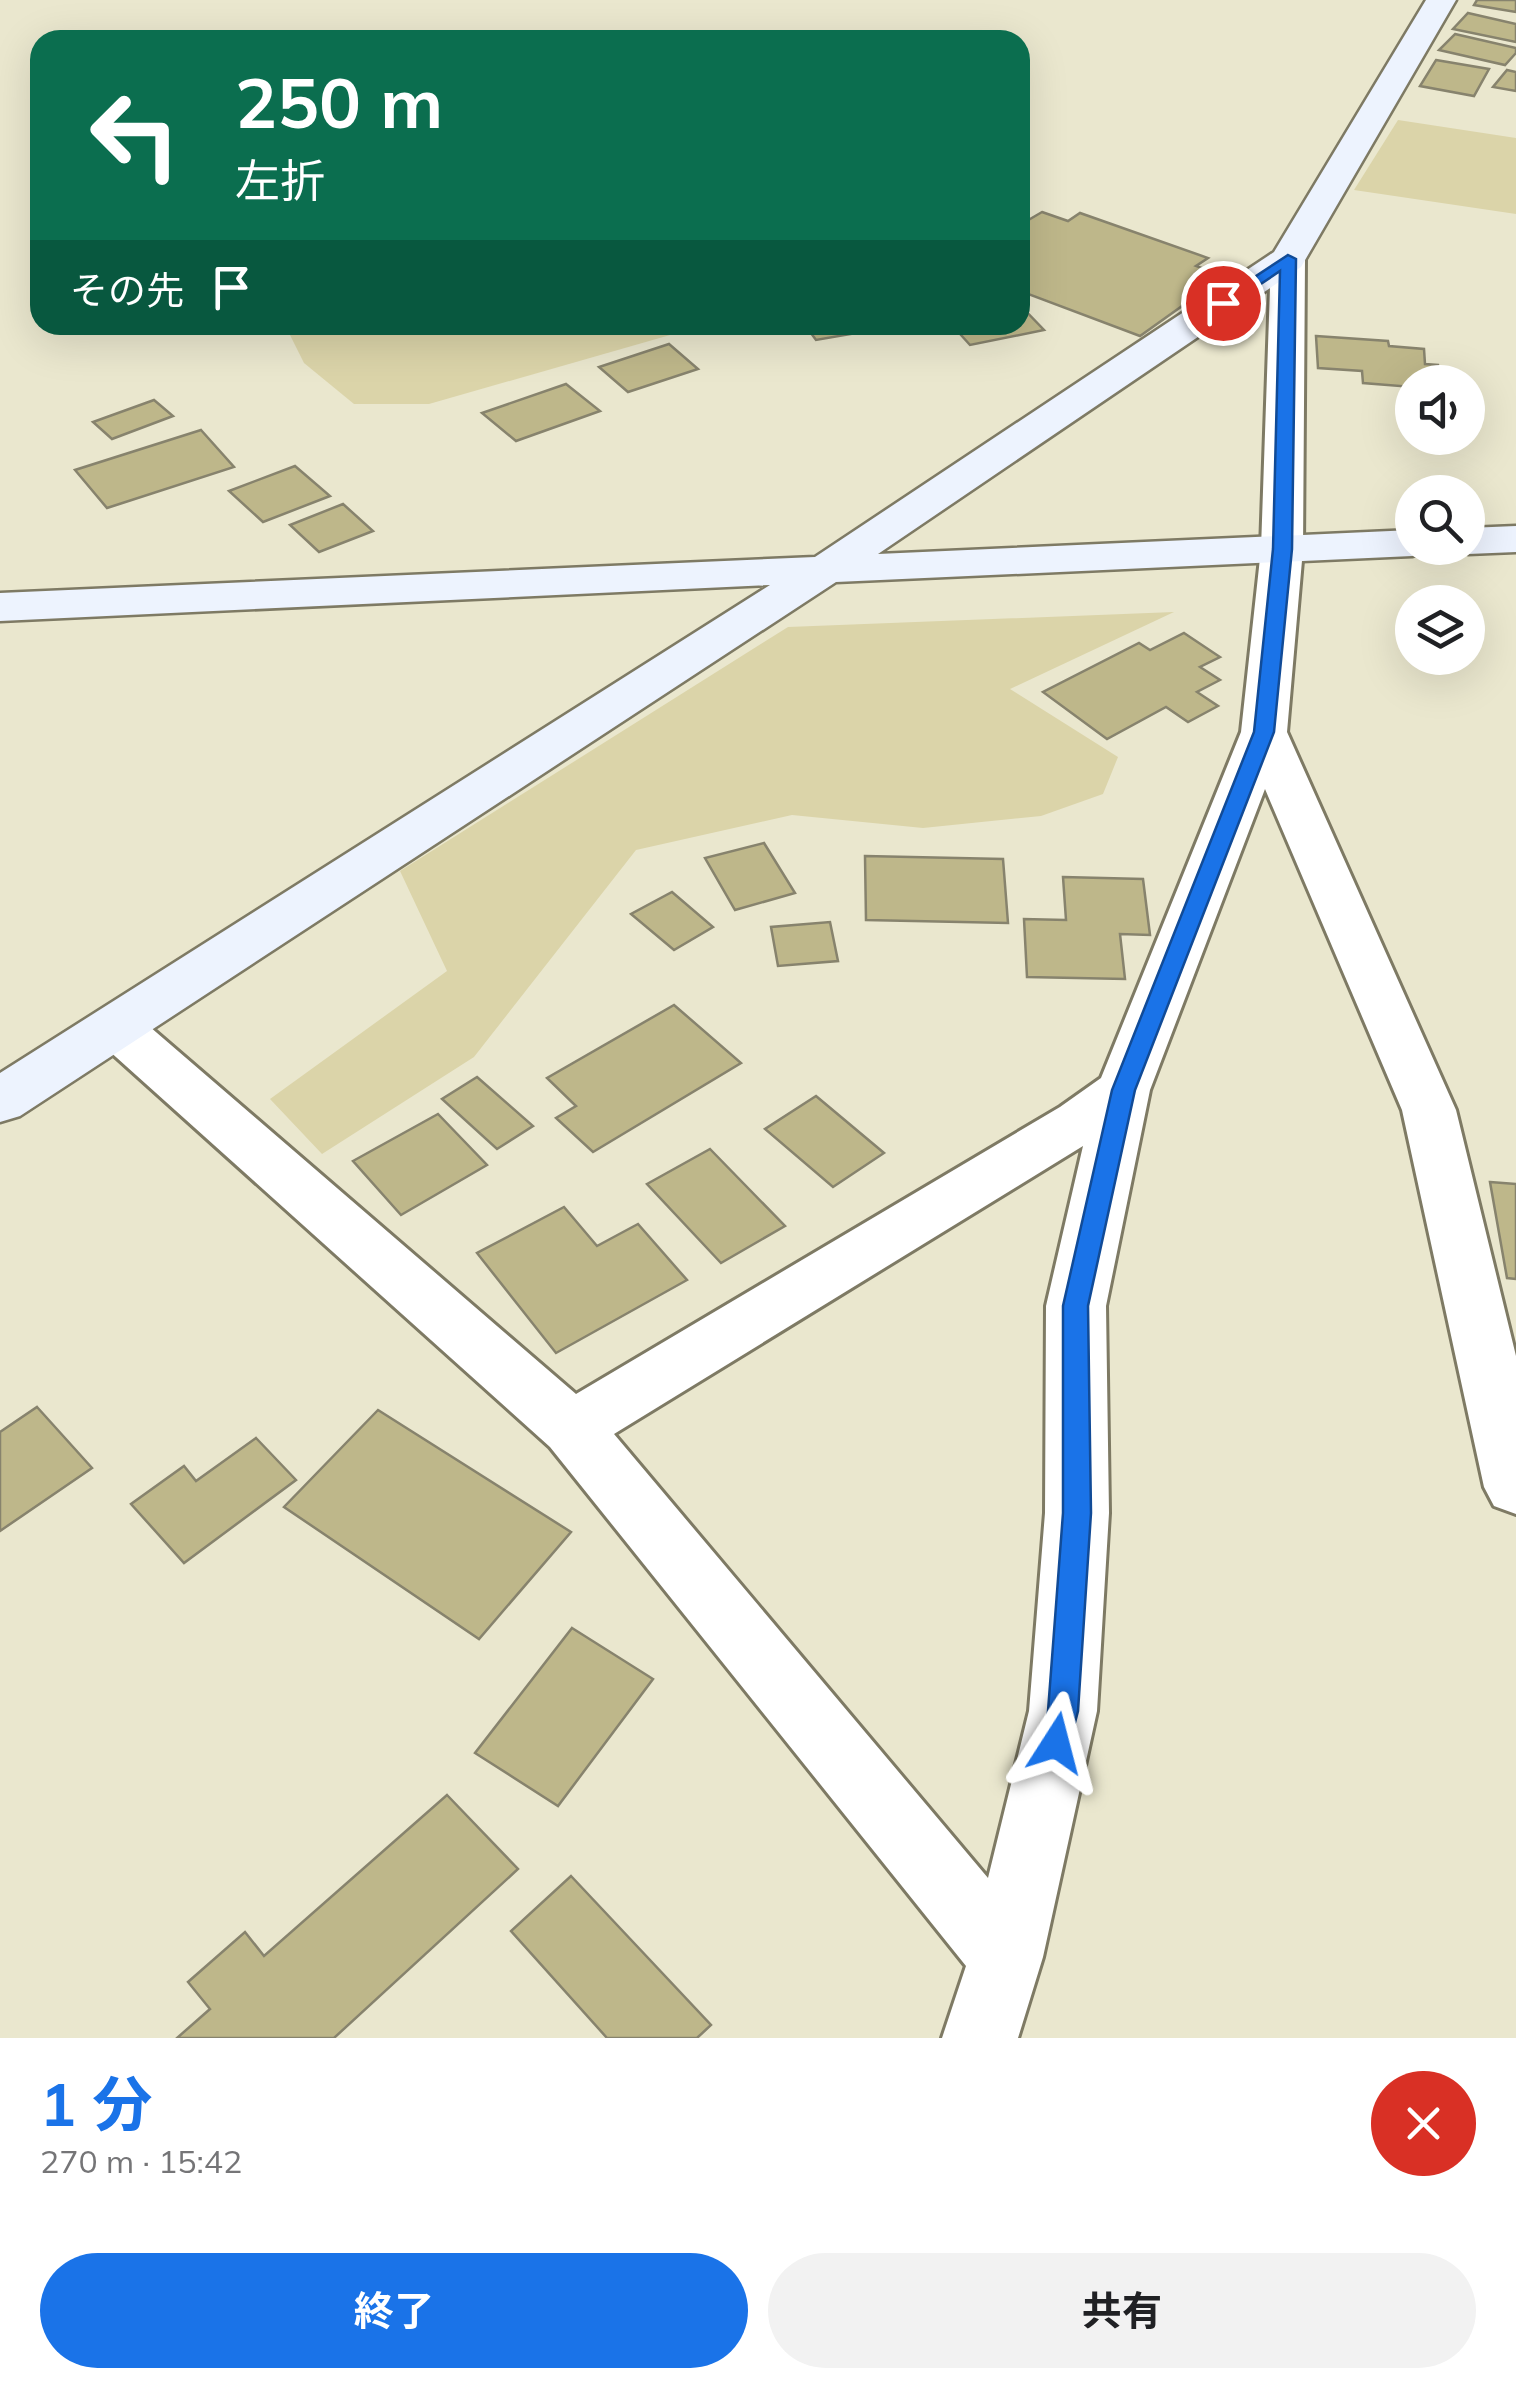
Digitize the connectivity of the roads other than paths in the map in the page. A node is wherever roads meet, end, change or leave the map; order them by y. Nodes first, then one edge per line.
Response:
1 (1441, 0) edge
2 (1288, 259) junction
3 (1516, 539) edge
4 (1485, 540) edge
5 (1395, 545) edge
6 (1282, 549) junction
7 (825, 570) junction
8 (0, 607) edge
9 (1264, 732) junction
10 (116, 1028) junction
11 (1123, 1090) junction
12 (0, 1101) edge
13 (572, 1428) junction
14 (1516, 1487) edge
15 (1006, 1956) junction
16 (980, 2038) edge

1 - 2 street
2 - 6 street
2 - 7 street
3 - 4 street
5 - 6 street
6 - 7 street
6 - 9 street
7 - 8 street
7 - 10 street
9 - 11 street
9 - 14 street
10 - 12 street
10 - 13 street
11 - 13 street
11 - 15 street
13 - 15 street
15 - 16 street

